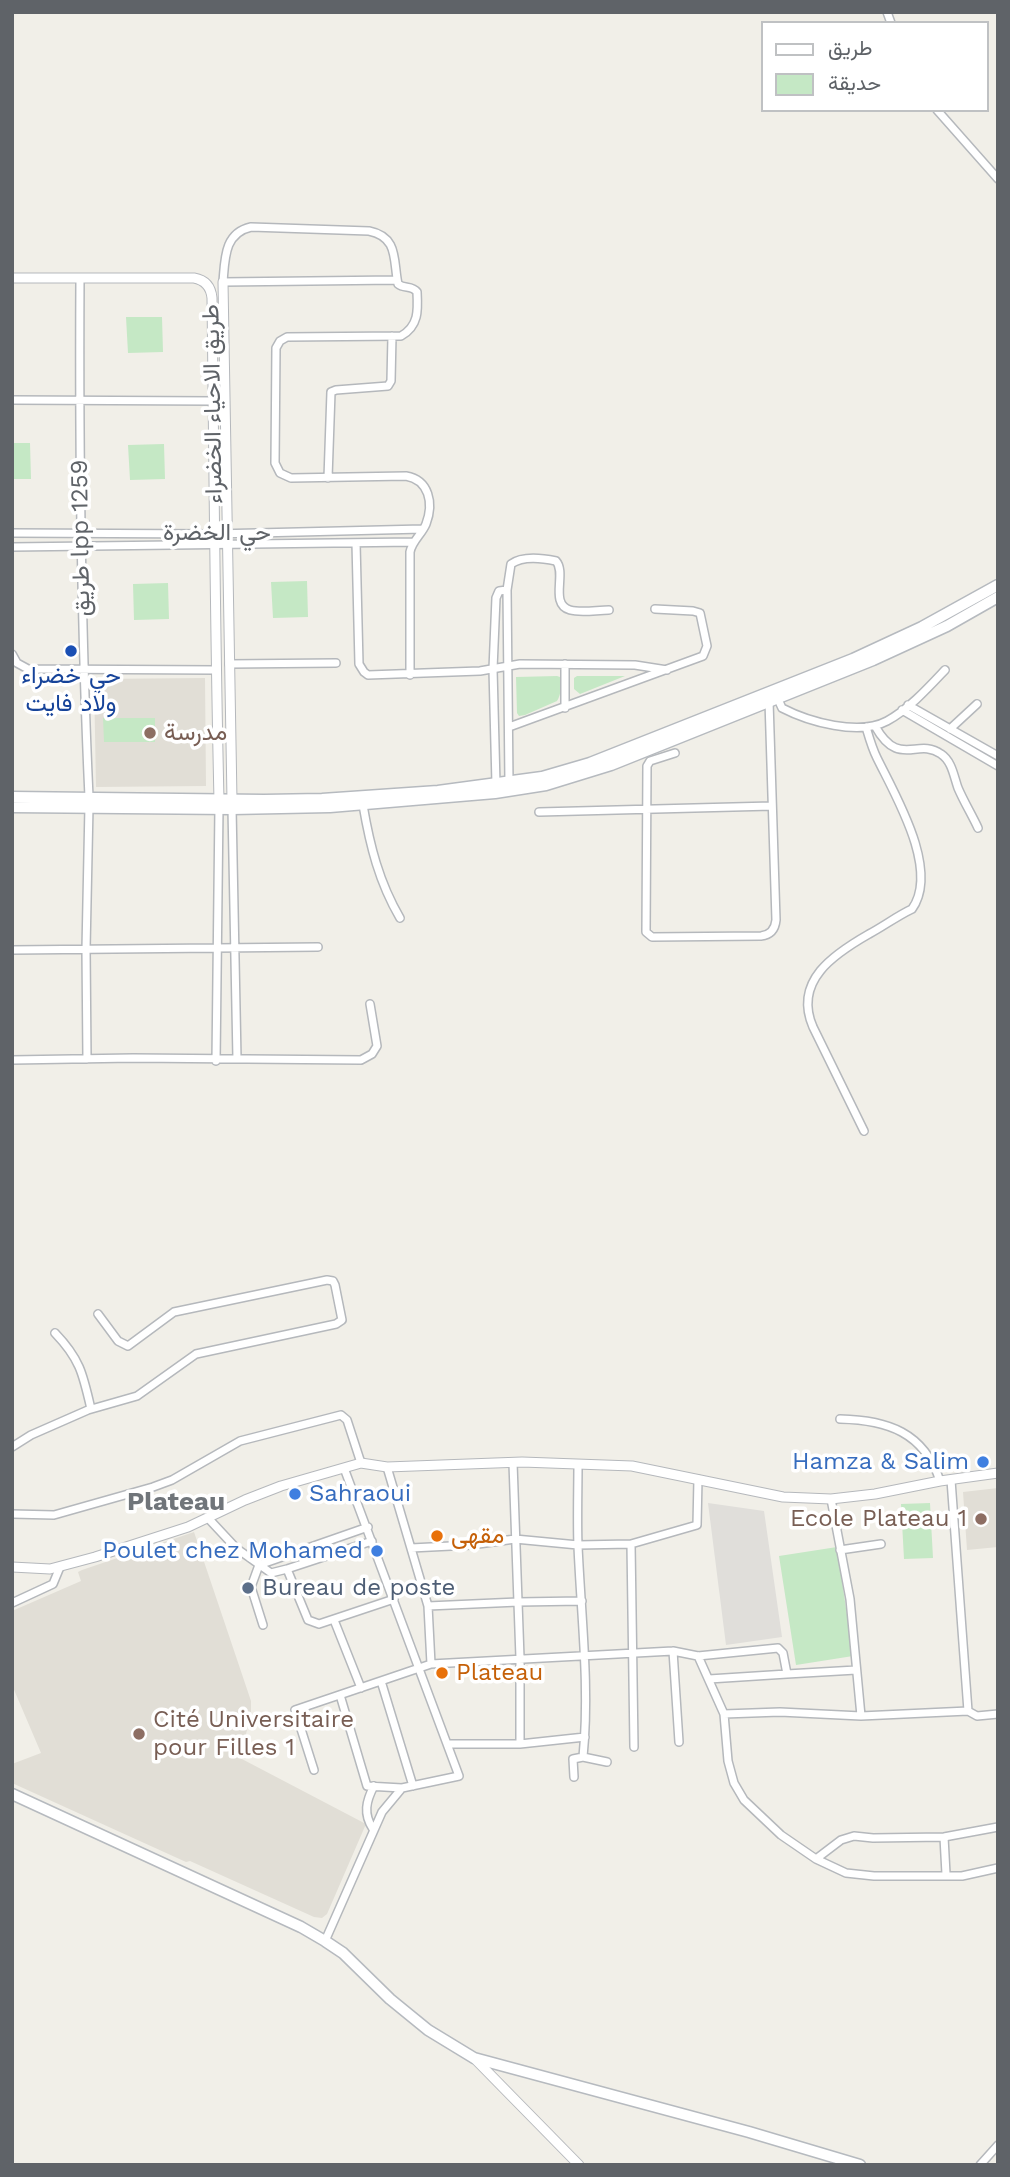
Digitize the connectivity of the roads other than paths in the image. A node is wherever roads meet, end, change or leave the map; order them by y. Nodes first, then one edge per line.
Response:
1 (939, 112) edge
2 (998, 180) edge
3 (12, 278) edge
4 (80, 278) junction
5 (397, 280) junction
6 (223, 282) junction
7 (392, 336) junction
8 (12, 400) edge
9 (80, 401) junction
10 (214, 401) junction
11 (328, 478) junction
12 (423, 529) junction
13 (80, 532) junction
14 (12, 533) edge
15 (226, 533) junction
16 (215, 534) junction
17 (414, 542) junction
18 (356, 543) junction
19 (215, 545) junction
20 (226, 545) junction
21 (81, 546) junction
22 (12, 547) edge
23 (998, 585) edge
24 (507, 590) junction
25 (998, 597) edge
26 (656, 609) dead end
27 (609, 610) dead end
28 (12, 654) edge
29 (336, 663) dead end
30 (229, 664) junction
31 (565, 664) junction
32 (508, 666) junction
33 (493, 669) junction
34 (83, 670) junction
35 (216, 670) junction
36 (667, 670) junction
37 (945, 670) dead end
38 (410, 675) junction
39 (773, 699) junction
40 (978, 704) dead end
41 (565, 708) junction
42 (905, 708) junction
43 (875, 726) junction
44 (509, 727) junction
45 (866, 727) junction
46 (950, 729) junction
47 (979, 745) junction
48 (675, 753) dead end
49 (974, 753) junction
50 (998, 756) edge
51 (998, 766) edge
52 (509, 783) junction
53 (496, 784) junction
54 (12, 797) edge
55 (89, 802) junction
56 (219, 804) junction
57 (232, 805) junction
58 (363, 805) junction
59 (772, 806) junction
60 (12, 807) edge
61 (646, 809) junction
62 (539, 812) dead end
63 (978, 828) dead end
64 (400, 918) dead end
65 (217, 947) junction
66 (234, 947) junction
67 (318, 947) dead end
68 (12, 950) edge
69 (86, 950) junction
70 (370, 1004) dead end
71 (87, 1059) junction
72 (237, 1059) junction
73 (12, 1060) edge
74 (216, 1060) junction
75 (864, 1130) dead end
76 (98, 1314) dead end
77 (55, 1333) dead end
78 (91, 1409) junction
79 (840, 1419) dead end
80 (12, 1447) edge
81 (361, 1463) junction
82 (513, 1463) junction
83 (578, 1464) junction
84 (387, 1467) junction
85 (344, 1468) junction
86 (998, 1473) edge
87 (698, 1479) junction
88 (951, 1480) junction
89 (940, 1481) junction
90 (831, 1499) junction
91 (12, 1514) edge
92 (208, 1518) junction
93 (368, 1527) junction
94 (516, 1539) junction
95 (372, 1541) junction
96 (632, 1544) junction
97 (881, 1544) dead end
98 (578, 1545) junction
99 (411, 1548) junction
100 (841, 1550) junction
101 (258, 1565) junction
102 (12, 1567) edge
103 (60, 1567) junction
104 (288, 1569) junction
105 (394, 1599) junction
106 (582, 1601) junction
107 (12, 1602) edge
108 (518, 1602) junction
109 (428, 1606) junction
110 (334, 1620) junction
111 (263, 1625) dead end
112 (673, 1651) junction
113 (634, 1652) junction
114 (584, 1655) junction
115 (698, 1656) junction
116 (520, 1658) junction
117 (431, 1664) junction
118 (421, 1668) junction
119 (856, 1670) junction
120 (787, 1674) junction
121 (709, 1679) junction
122 (381, 1681) junction
123 (361, 1688) junction
124 (340, 1695) junction
125 (968, 1711) junction
126 (724, 1714) junction
127 (998, 1714) edge
128 (861, 1716) junction
129 (585, 1737) junction
130 (679, 1742) dead end
131 (448, 1744) junction
132 (520, 1744) junction
133 (634, 1747) dead end
134 (583, 1757) junction
135 (607, 1762) dead end
136 (314, 1770) dead end
137 (574, 1777) dead end
138 (374, 1786) junction
139 (413, 1786) junction
140 (402, 1788) junction
141 (12, 1794) edge
142 (998, 1827) edge
143 (373, 1829) junction
144 (944, 1837) junction
145 (816, 1859) junction
146 (998, 1868) edge
147 (946, 1874) junction
148 (326, 1941) junction
149 (474, 2058) junction
150 (998, 2145) edge
151 (579, 2165) edge
152 (860, 2165) edge
153 (980, 2165) edge

1 - 2 street
3 - 4 street
4 - 9 street, طريق lpp 1259
4 - 10 street, طريق الاحياء الخضراء
5 - 6 street
5 - 6 street
5 - 7 street
6 - 15 street
7 - 11 street
7 - 11 street
8 - 9 street
9 - 10 street
9 - 13 street, طريق lpp 1259
10 - 16 street, طريق الاحياء الخضراء
11 - 12 street
12 - 15 street, حي الخضرة
12 - 17 street
13 - 14 street, حي الخضرة
13 - 16 street, حي الخضرة
13 - 21 street, طريق lpp 1259
15 - 16 street, حي الخضرة
15 - 20 street
16 - 19 street, طريق الاحياء الخضراء
17 - 18 street
17 - 38 street
18 - 20 street
18 - 38 street
19 - 20 street
19 - 21 street
19 - 35 street, طريق الاحياء الخضراء
20 - 30 street
21 - 22 street
21 - 34 street, طريق lpp 1259
23 - 52 main road
24 - 27 street
24 - 32 street
24 - 33 street
25 - 39 main road
26 - 36 street
28 - 34 street
29 - 30 street
30 - 57 street
31 - 32 street
31 - 36 street
31 - 41 street
32 - 33 street
32 - 44 street
33 - 38 street
33 - 53 street
34 - 35 street
34 - 55 street, طريق lpp 1259
35 - 56 street, طريق الاحياء الخضراء
36 - 41 street
37 - 42 street
39 - 45 street
39 - 58 main road
39 - 59 street
40 - 46 street
41 - 44 street
42 - 43 street
42 - 46 street
42 - 49 street
43 - 45 street
43 - 63 street
44 - 52 street
45 - 75 street
46 - 47 street
47 - 49 street
47 - 50 street
48 - 61 street
49 - 51 street
52 - 53 main road
53 - 57 main road
54 - 55 main road
55 - 56 main road
55 - 60 main road
55 - 69 street, طريق lpp 1259
56 - 57 main road
56 - 65 street
57 - 58 main road
57 - 66 street
58 - 64 street
59 - 61 street
59 - 61 street
61 - 62 street
65 - 66 street
65 - 69 street
65 - 74 street
66 - 67 street
66 - 72 street
68 - 69 street
69 - 71 street, طريق lpp 1259
70 - 72 street
71 - 73 street
71 - 74 street
72 - 74 street
76 - 78 street
77 - 78 street
78 - 80 street
79 - 89 street
81 - 84 street
81 - 85 street
81 - 91 street
82 - 83 street
82 - 84 street
82 - 94 street
83 - 87 street
83 - 98 street
84 - 99 street
85 - 92 street
85 - 93 street
86 - 88 street
87 - 90 street
87 - 96 street
88 - 89 street
88 - 125 street
89 - 90 street
90 - 100 street
92 - 101 street
92 - 103 street
93 - 95 street
93 - 101 street
94 - 98 street
94 - 99 street
94 - 108 street
95 - 104 street
95 - 105 street
96 - 98 street
96 - 113 street
97 - 100 street
98 - 106 street
99 - 109 street
100 - 119 street
101 - 104 street
101 - 111 street
102 - 103 street
103 - 107 street
104 - 110 street
105 - 110 street
105 - 118 street
106 - 108 street
106 - 114 street
108 - 109 street
108 - 116 street
109 - 117 street
110 - 123 street
112 - 113 street
112 - 115 street
112 - 130 street
113 - 114 street
113 - 133 street
114 - 116 street
114 - 129 street
115 - 120 street
115 - 121 street
116 - 117 street
116 - 132 street
117 - 118 street
118 - 122 street
118 - 131 street
119 - 120 street
119 - 128 street
120 - 121 street
121 - 126 street
122 - 123 street
122 - 139 street
123 - 124 street
124 - 136 street
124 - 138 street
125 - 127 street
125 - 128 street
126 - 128 street
126 - 145 street
129 - 132 street
129 - 134 street
131 - 132 street
131 - 139 street
134 - 135 street
134 - 137 street
138 - 140 street
138 - 143 street
139 - 140 street
140 - 143 street
141 - 148 main road
142 - 144 street
143 - 148 street
144 - 145 street
144 - 147 street
145 - 147 street
146 - 147 street
148 - 149 main road
149 - 151 street
149 - 152 main road
150 - 153 street

